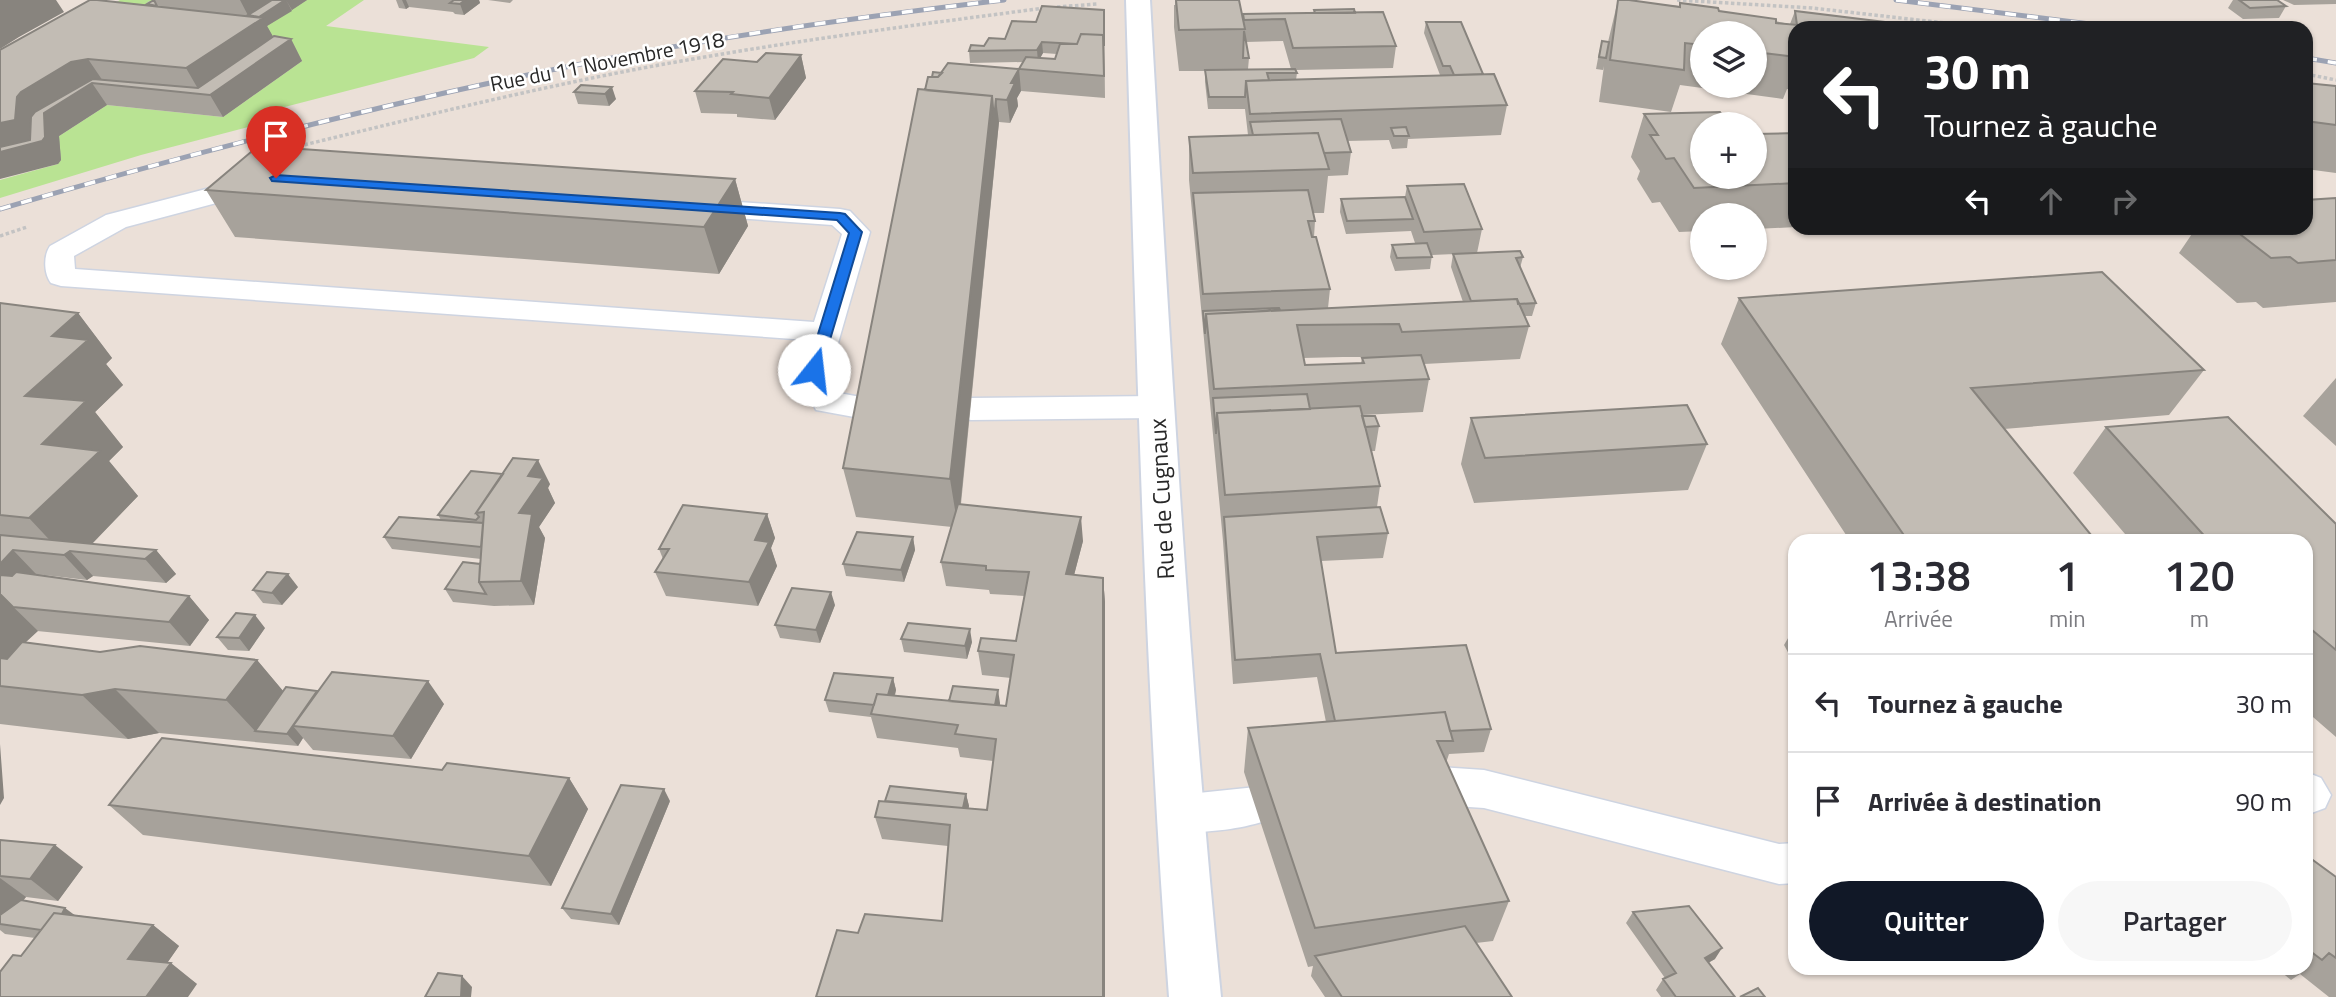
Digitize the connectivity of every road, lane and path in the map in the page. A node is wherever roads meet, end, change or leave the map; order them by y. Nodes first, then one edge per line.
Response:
1 (153, 0) edge
2 (1677, 0) edge
3 (1138, 2) edge
4 (137, 14) edge
5 (1927, 21) edge
6 (2313, 75) edge
7 (2336, 80) edge
8 (276, 165) joint
9 (661, 204) edge
10 (28, 226) dead end
11 (0, 236) edge
12 (825, 332) junction
13 (1156, 407) junction
14 (971, 409) dead end
15 (876, 410) edge
16 (1425, 785) edge
17 (1256, 806) edge
18 (1179, 814) junction
19 (1788, 863) edge
20 (1195, 997) edge

1 - 4 path
2 - 5 path
3 - 8 path, Rue du 11 Novembre 1918
3 - 13 street, Rue de Cugnaux
6 - 7 path
8 - 12 lane
9 - 12 lane
10 - 11 path
12 - 15 lane
13 - 14 lane
13 - 18 street, Rue de Cugnaux
16 - 19 lane
17 - 18 lane
18 - 20 street, Rue de Cugnaux

